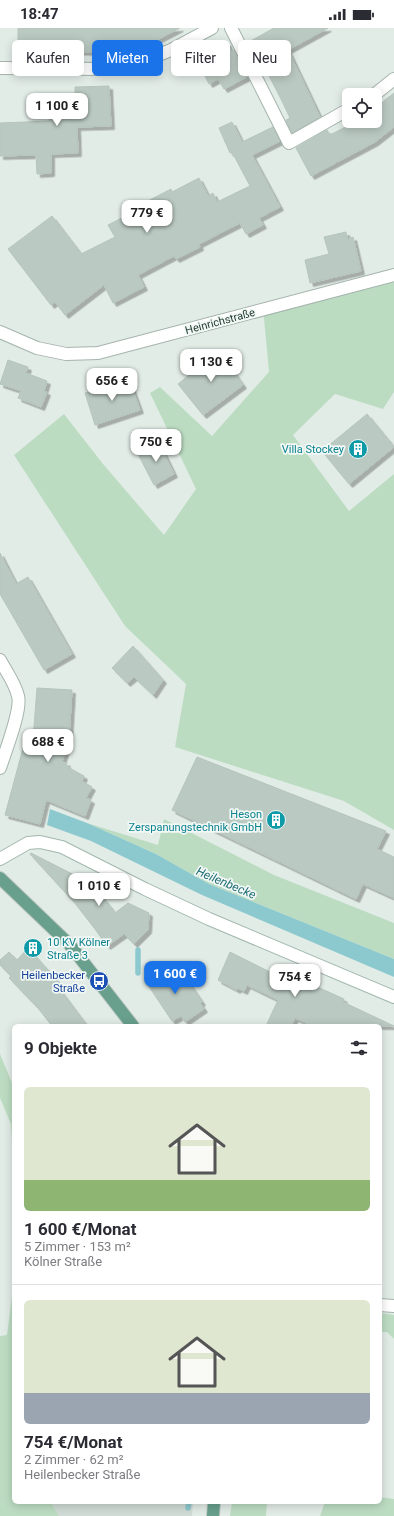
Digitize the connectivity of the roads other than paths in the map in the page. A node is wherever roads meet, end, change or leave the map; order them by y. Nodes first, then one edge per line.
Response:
1 (212, 28) edge
2 (231, 28) edge
3 (0, 68) edge
4 (394, 79) edge
5 (382, 89) edge
6 (342, 113) edge
7 (394, 275) edge
8 (0, 332) edge
9 (0, 660) edge
10 (0, 768) edge
11 (0, 860) edge
12 (0, 878) edge
13 (394, 997) edge
14 (131, 1024) edge
15 (382, 1305) edge
16 (394, 1306) edge
17 (214, 1504) edge
18 (213, 1516) edge

1 - 3 street
2 - 6 street
4 - 5 street
7 - 8 street, Heinrichstraße
9 - 10 street
11 - 13 street
12 - 14 main road
15 - 16 street
17 - 18 main road

